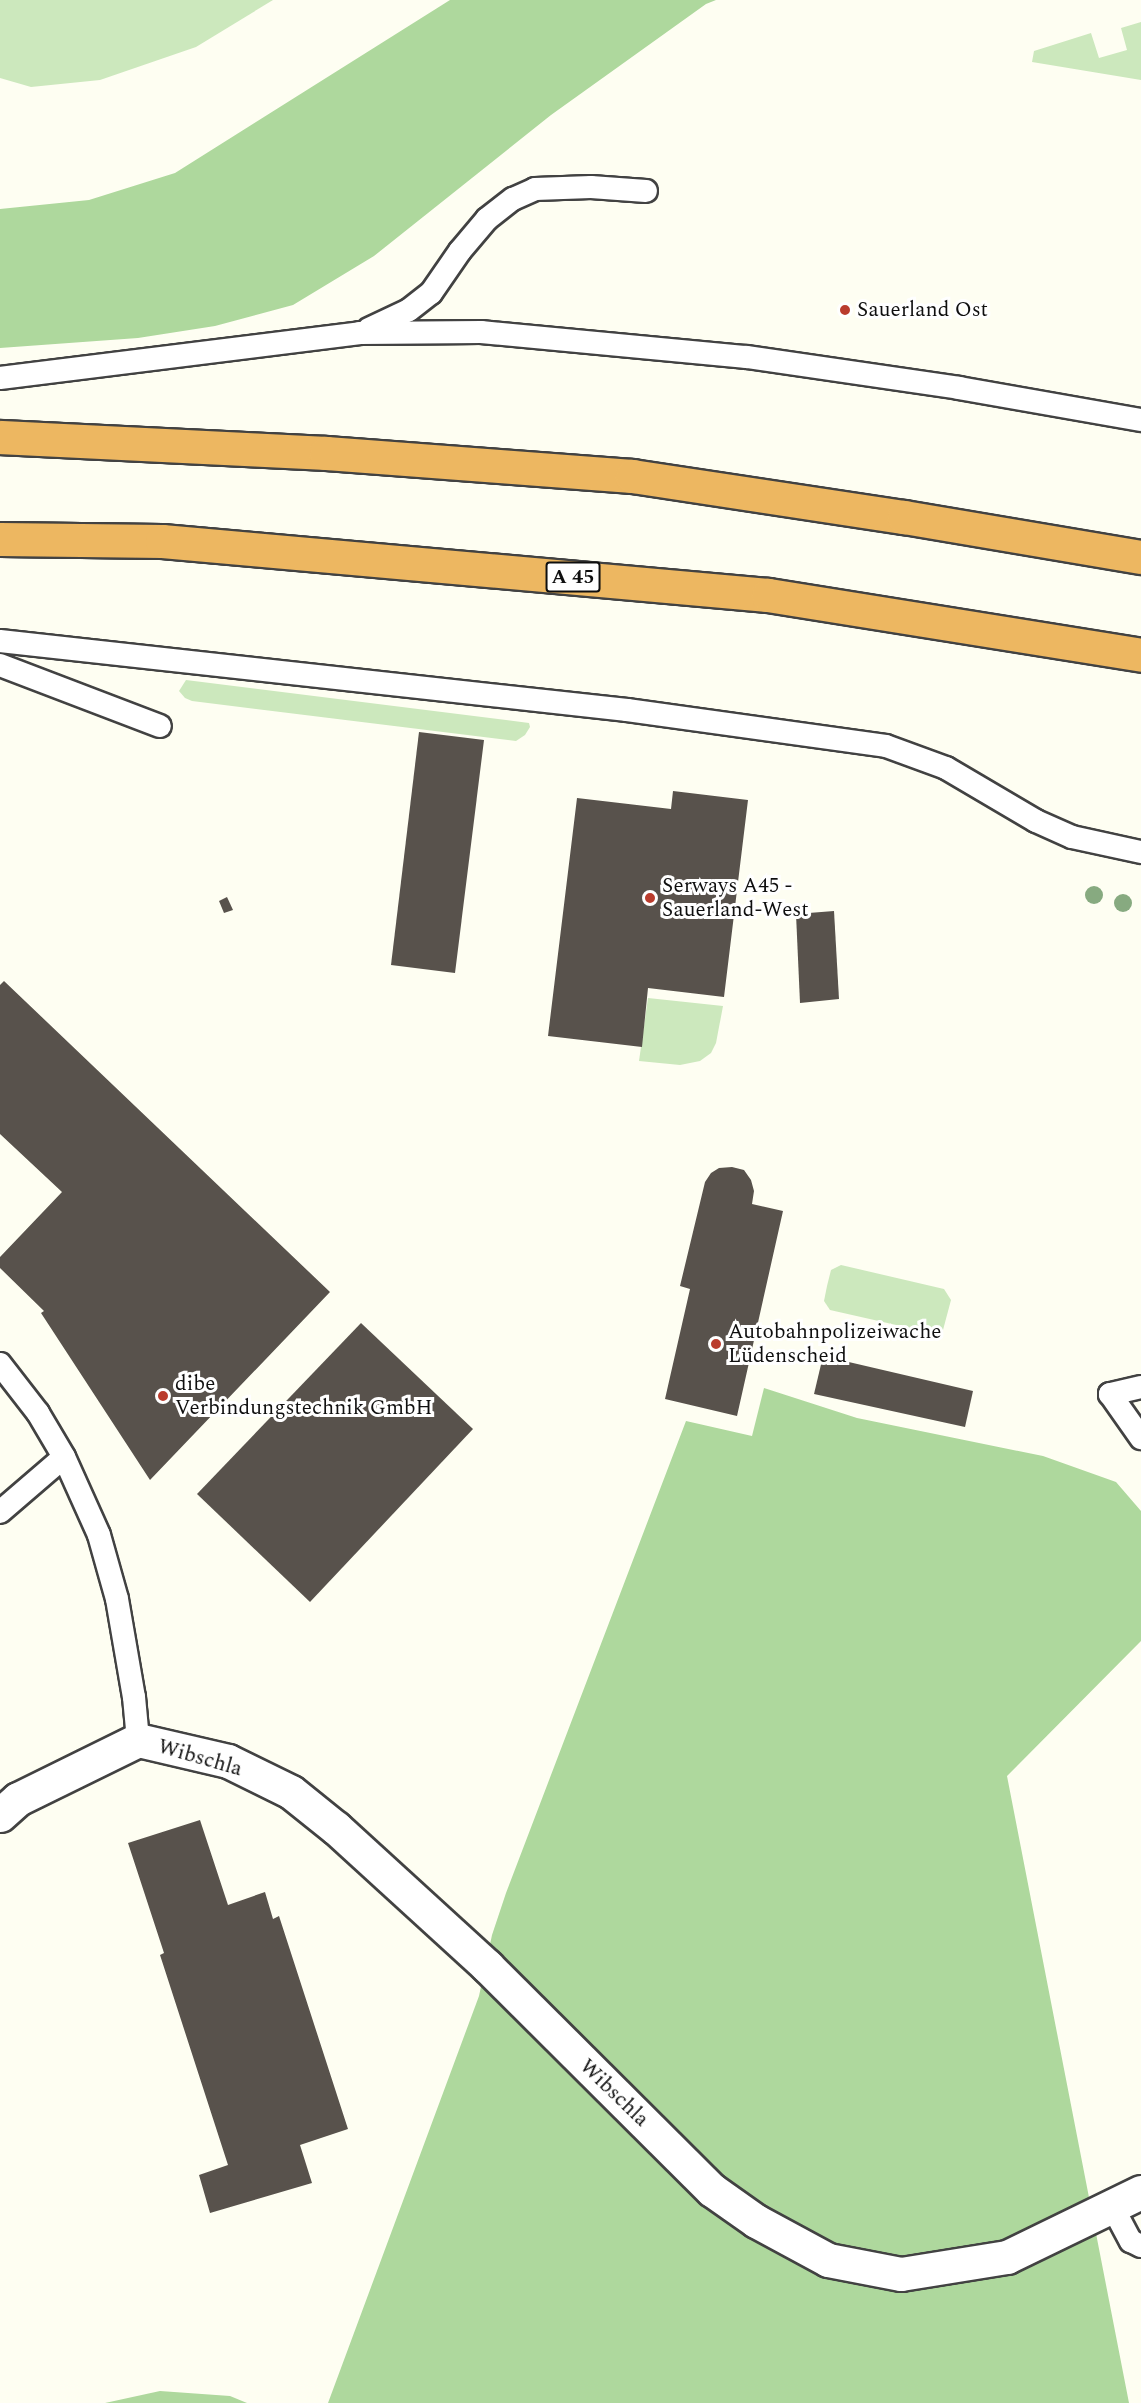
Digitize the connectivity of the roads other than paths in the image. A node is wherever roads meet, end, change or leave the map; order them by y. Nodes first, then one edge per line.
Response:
1 (646, 191) dead end
2 (360, 333) junction
3 (0, 378) edge
4 (1141, 420) edge
5 (0, 437) edge
6 (0, 539) edge
7 (1141, 557) edge
8 (0, 641) edge
9 (1141, 655) edge
10 (0, 665) edge
11 (160, 726) dead end
12 (1141, 852) edge
13 (0, 1364) edge
14 (1141, 1388) edge
15 (1141, 1438) edge
16 (64, 1457) junction
17 (0, 1512) edge
18 (138, 1740) junction
19 (0, 1815) edge
20 (1141, 2192) edge
21 (1113, 2206) junction
22 (1141, 2246) edge

1 - 2 lane
2 - 3 lane
2 - 4 lane
5 - 7 highway
6 - 9 highway, A 45
8 - 12 lane
10 - 11 lane
13 - 16 lane, Wibschla
14 - 15 lane
16 - 17 lane
16 - 18 lane, Wibschla
18 - 19 street, Wibschla
18 - 21 street, Wibschla
20 - 21 street, Wibschla
21 - 22 lane

